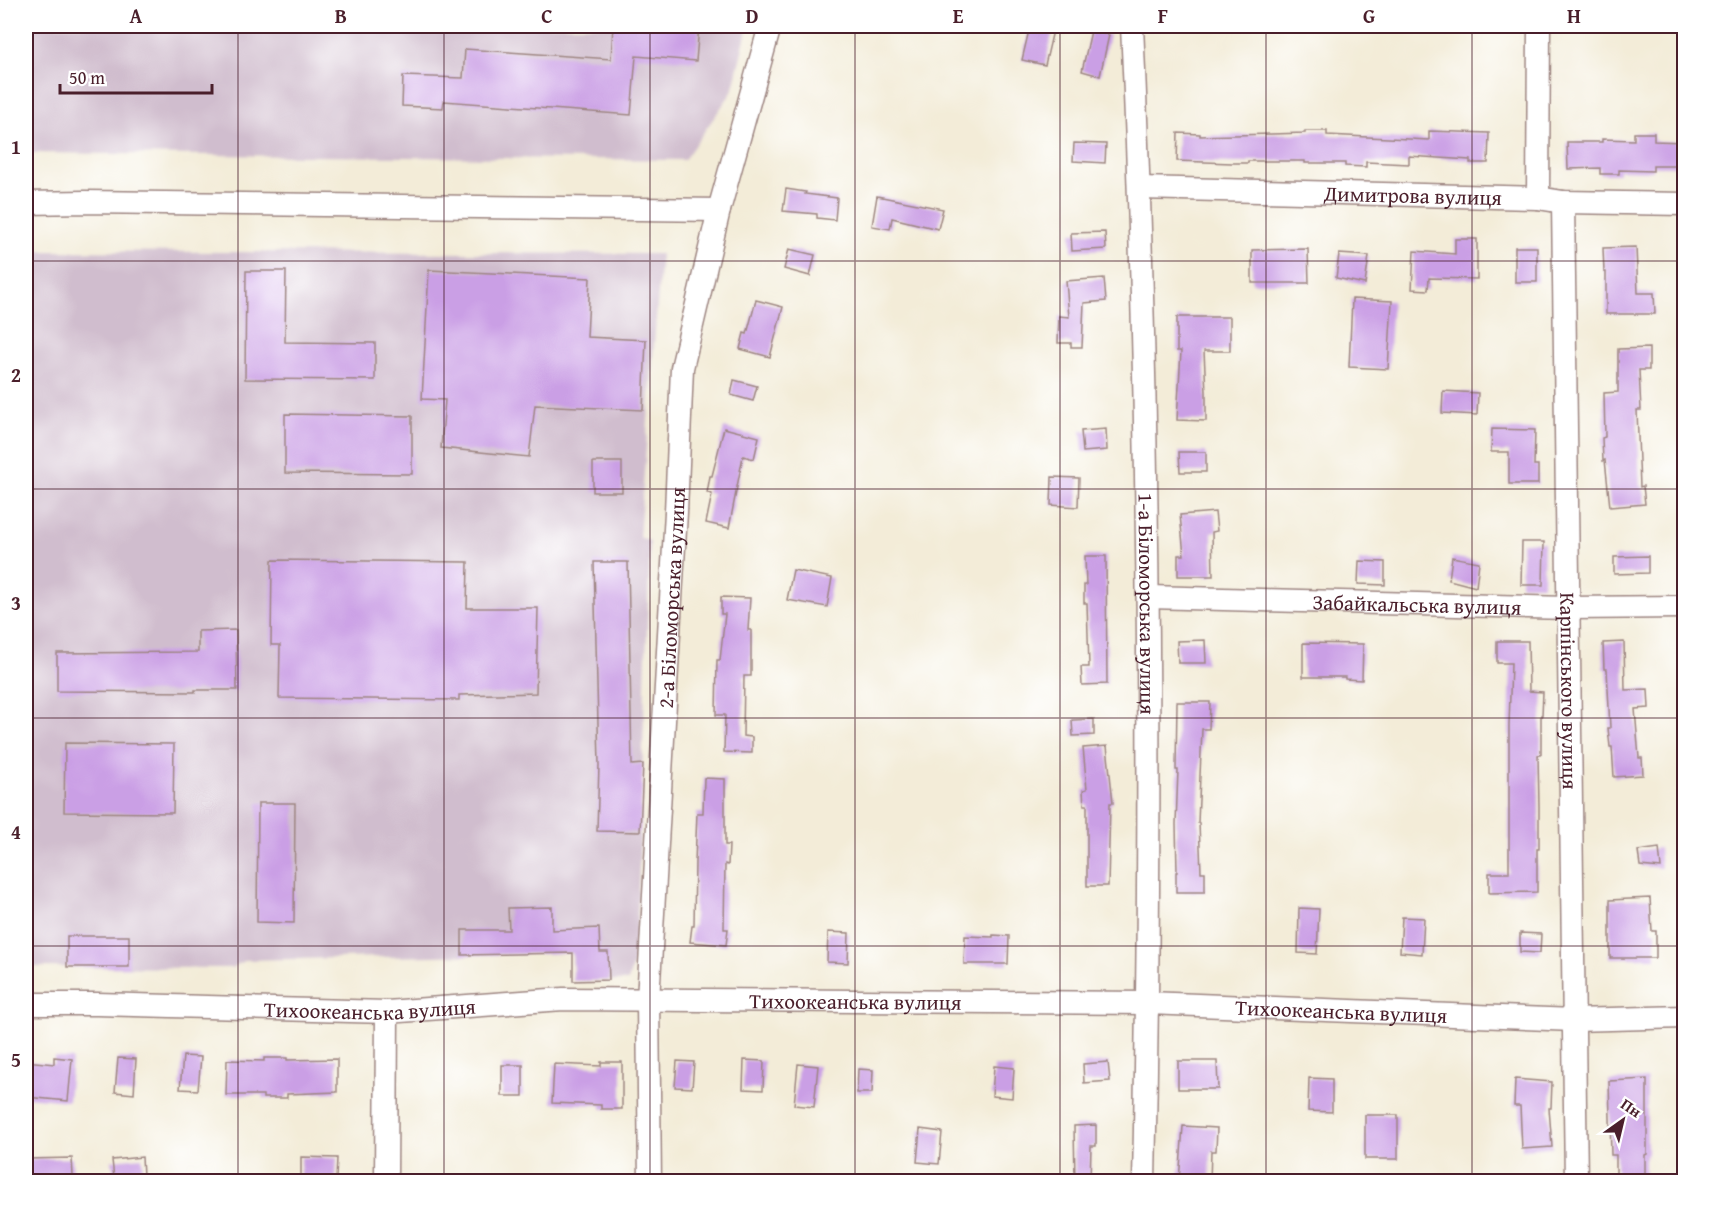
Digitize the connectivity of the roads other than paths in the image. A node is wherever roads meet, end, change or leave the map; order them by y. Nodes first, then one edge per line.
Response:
1 (770, 26) edge
2 (1132, 26) edge
3 (1539, 26) edge
4 (1140, 188) junction
5 (1538, 198) junction
6 (1563, 202) junction
7 (26, 203) edge
8 (1684, 204) edge
9 (718, 210) junction
10 (1149, 597) junction
11 (1684, 607) edge
12 (1568, 608) junction
13 (648, 1000) junction
14 (1148, 1003) junction
15 (26, 1004) edge
16 (387, 1012) junction
17 (1684, 1017) edge
18 (1574, 1020) junction
19 (386, 1182) edge
20 (650, 1182) edge
21 (1144, 1182) edge
22 (1575, 1182) edge

1 - 9 street, 2-а Біломорська вулиця
2 - 4 street, 1-а Біломорська вулиця
3 - 5 street
4 - 5 street, Димитрова вулиця
4 - 10 street, 1-а Біломорська вулиця
5 - 6 street, Димитрова вулиця
6 - 8 street, Димитрова вулиця
6 - 12 street, Карпінського вулиця
7 - 9 street
9 - 13 street, 2-а Біломорська вулиця
10 - 12 street, Забайкальська вулиця
10 - 14 street, 1-а Біломорська вулиця
11 - 12 street, Забайкальська вулиця
12 - 18 street, Карпінського вулиця
13 - 14 street, Тихоокеанська вулиця
13 - 16 street, Тихоокеанська вулиця
13 - 20 street, 2-а Біломорська вулиця
14 - 18 street, Тихоокеанська вулиця
14 - 21 street, 1-а Біломорська вулиця
15 - 16 street, Тихоокеанська вулиця
16 - 19 street
17 - 18 street, Тихоокеанська вулиця
18 - 22 street, Карпінського вулиця

